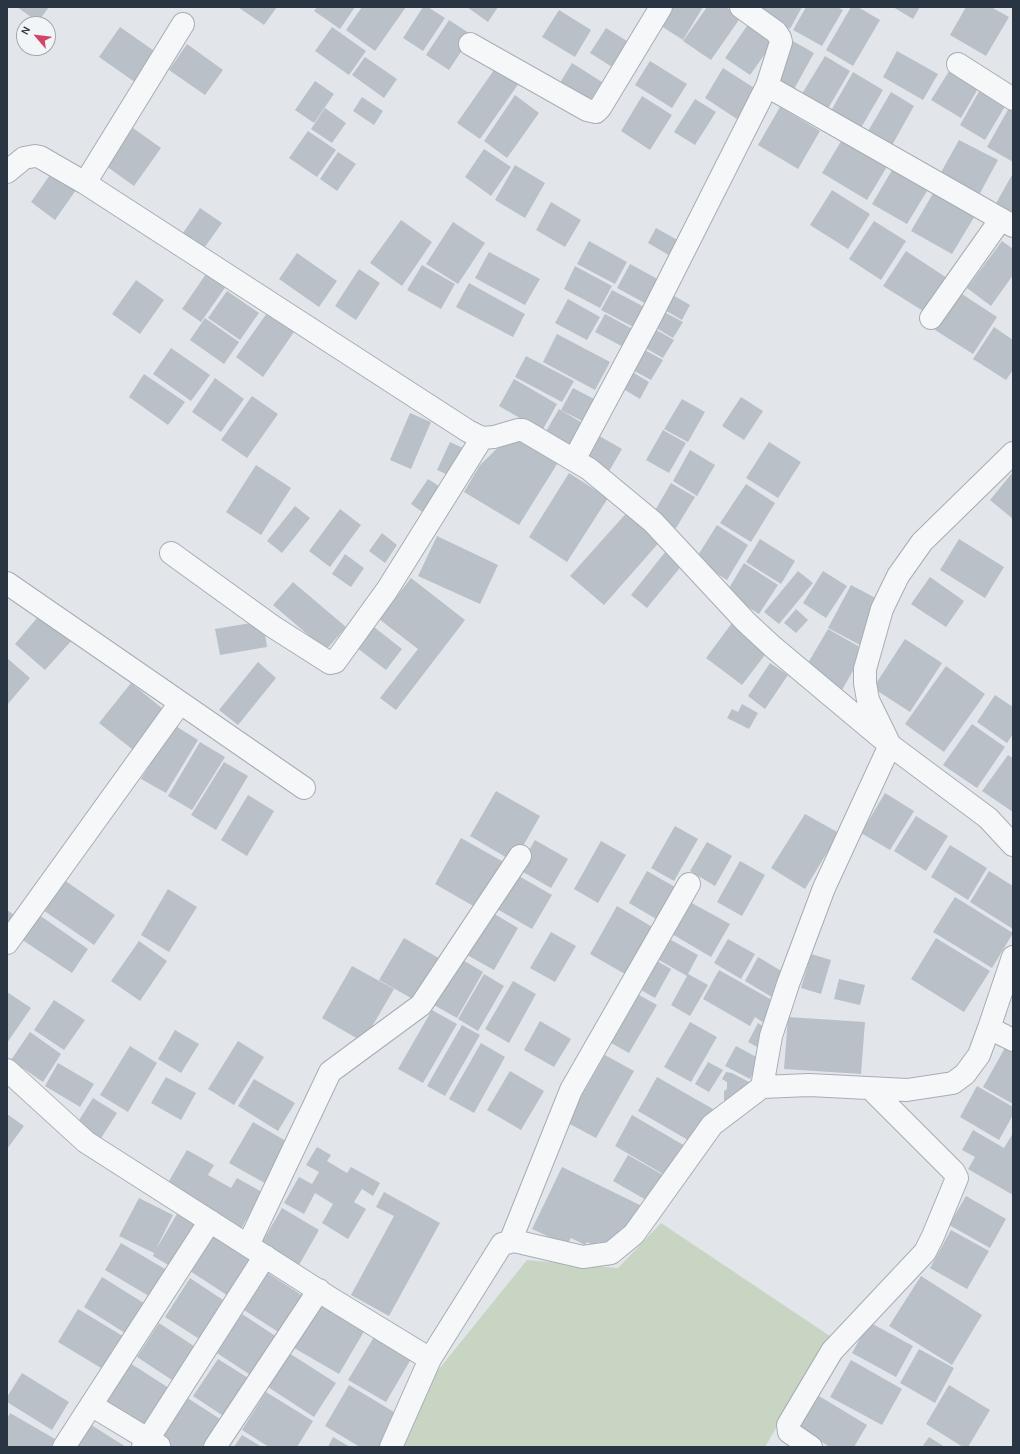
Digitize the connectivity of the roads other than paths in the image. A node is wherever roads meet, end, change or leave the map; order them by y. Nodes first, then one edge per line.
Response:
1 (661, 7) edge
2 (744, 8) edge
3 (183, 24) dead end
4 (470, 44) dead end
5 (958, 64) dead end
6 (767, 86) junction
7 (1013, 99) edge
8 (7, 172) edge
9 (85, 183) junction
10 (1007, 223) edge
11 (931, 318) dead end
12 (482, 438) junction
13 (1013, 454) edge
14 (574, 460) junction
15 (171, 553) dead end
16 (7, 583) edge
17 (180, 703) junction
18 (890, 745) junction
19 (304, 788) dead end
20 (1013, 845) edge
21 (520, 856) dead end
22 (689, 884) dead end
23 (7, 943) edge
24 (1013, 957) edge
25 (989, 1028) junction
26 (1013, 1040) edge
27 (7, 1070) edge
28 (762, 1087) junction
29 (870, 1089) junction
30 (210, 1221) junction
31 (510, 1242) junction
32 (256, 1250) junction
33 (319, 1290) junction
34 (430, 1359) junction
35 (91, 1406) junction
36 (150, 1444) edge
37 (64, 1447) edge
38 (214, 1447) edge
39 (390, 1447) edge
40 (811, 1447) edge

1 - 4 street
2 - 6 street
3 - 9 street
5 - 7 street
6 - 10 street
6 - 14 street
8 - 9 street
9 - 12 street
10 - 11 street
12 - 14 street
12 - 15 street
13 - 18 street
14 - 18 street
16 - 17 street
17 - 19 street
17 - 23 street
18 - 20 street
18 - 28 street
21 - 32 street
22 - 31 street
24 - 25 street
25 - 26 street
25 - 29 street
27 - 30 street
28 - 29 street
28 - 31 street
29 - 40 street
30 - 32 street
30 - 35 street
31 - 34 street
32 - 33 street
32 - 36 street
33 - 34 street
33 - 38 street
34 - 39 street
35 - 36 street
35 - 37 street

